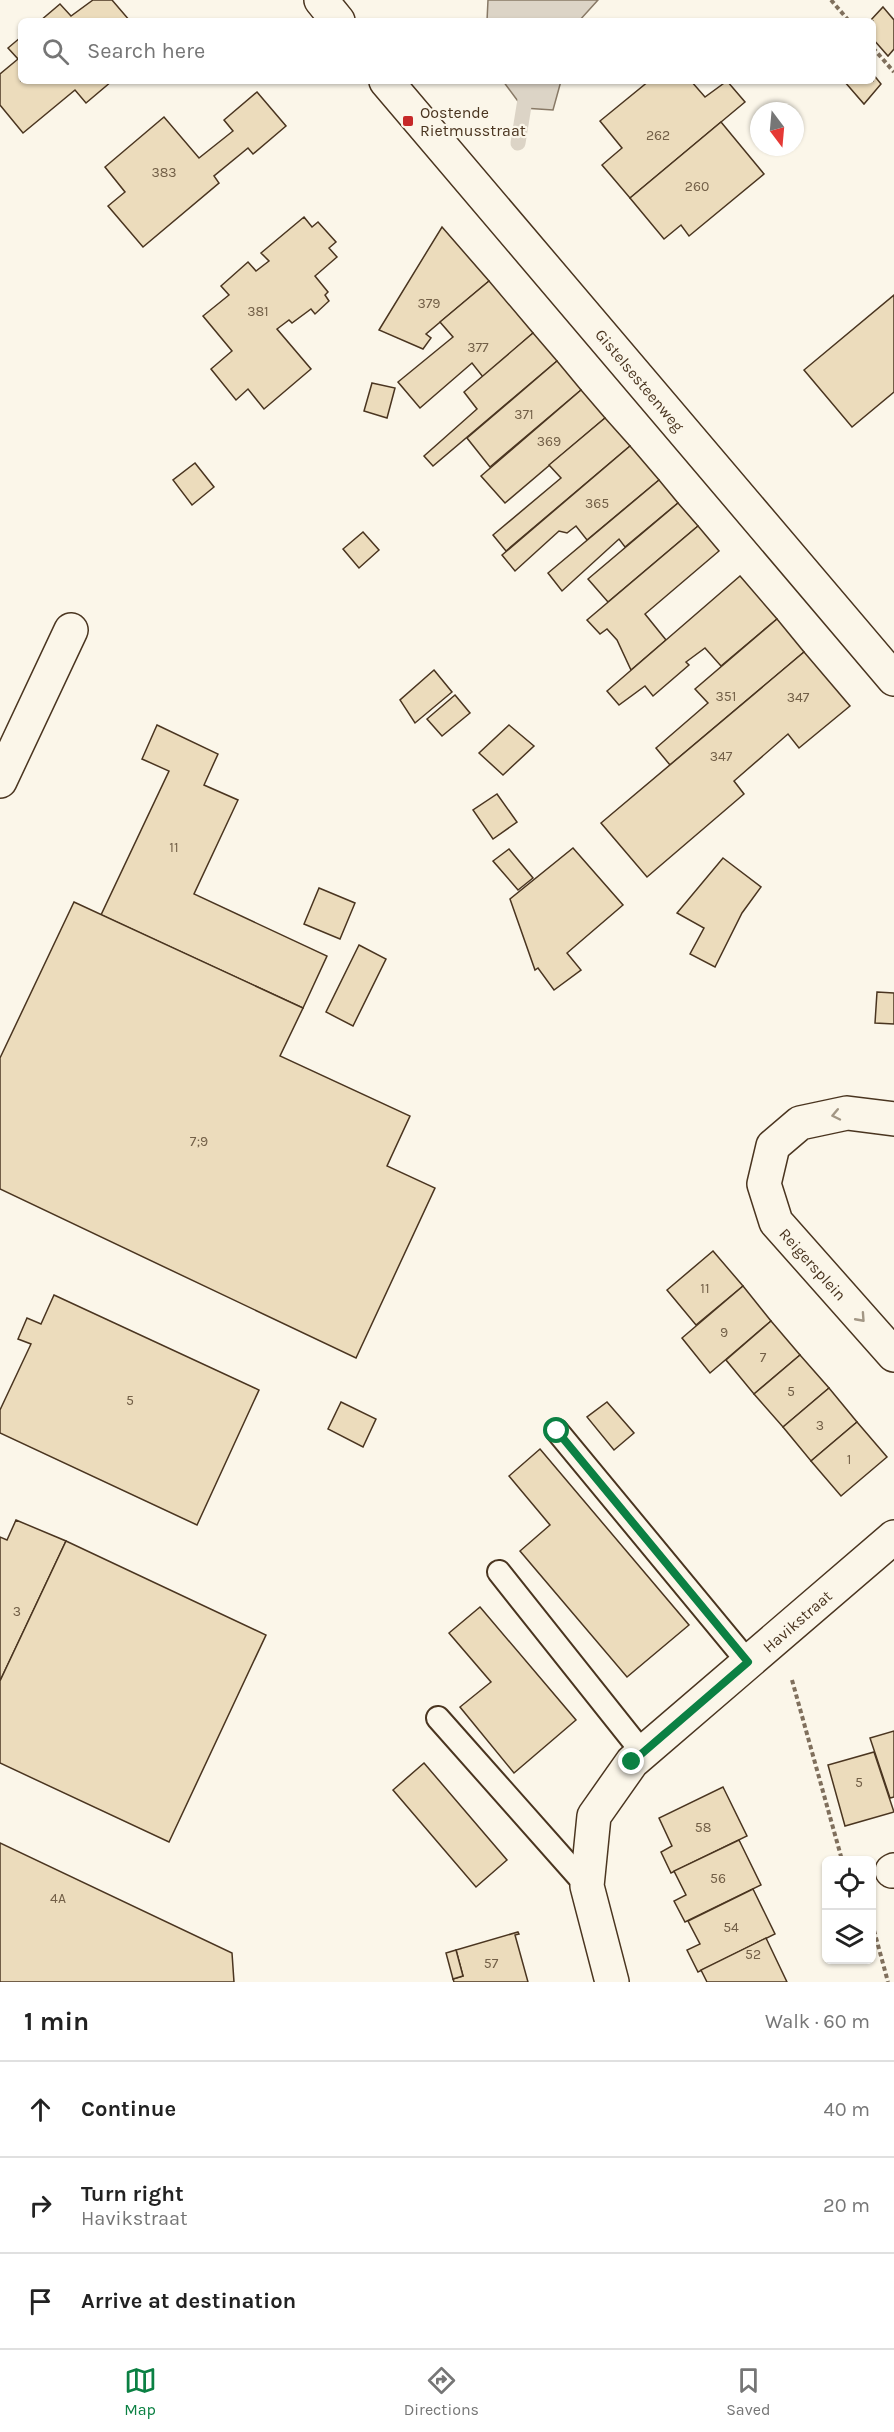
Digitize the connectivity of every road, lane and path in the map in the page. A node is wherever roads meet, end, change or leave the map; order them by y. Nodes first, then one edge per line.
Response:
1 (321, 0) edge
2 (831, 0) edge
3 (336, 18) edge
4 (846, 18) edge
5 (876, 51) edge
6 (894, 72) edge
7 (389, 84) edge
8 (71, 630) dead end
9 (894, 679) edge
10 (0, 781) edge
11 (894, 1119) edge
12 (894, 1355) edge
13 (557, 1431) dead end
14 (894, 1537) edge
15 (499, 1572) dead end
16 (779, 1635) junction
17 (748, 1662) junction
18 (438, 1718) dead end
19 (643, 1753) junction
20 (841, 1856) edge
21 (587, 1886) junction
22 (876, 1938) edge
23 (612, 1982) edge
24 (888, 1982) edge

1 - 3 street
2 - 4 path
5 - 6 path
7 - 9 street, Gistelsesteenweg
8 - 10 street
11 -> 12 street, Reigersplein
13 - 17 lane
14 - 16 street, Havikstraat
15 - 19 lane
16 - 17 street, Havikstraat
16 - 20 path
17 - 19 street, Havikstraat
18 - 21 lane
19 - 21 street, Havikstraat
21 - 23 street, Havikstraat
22 - 24 path

